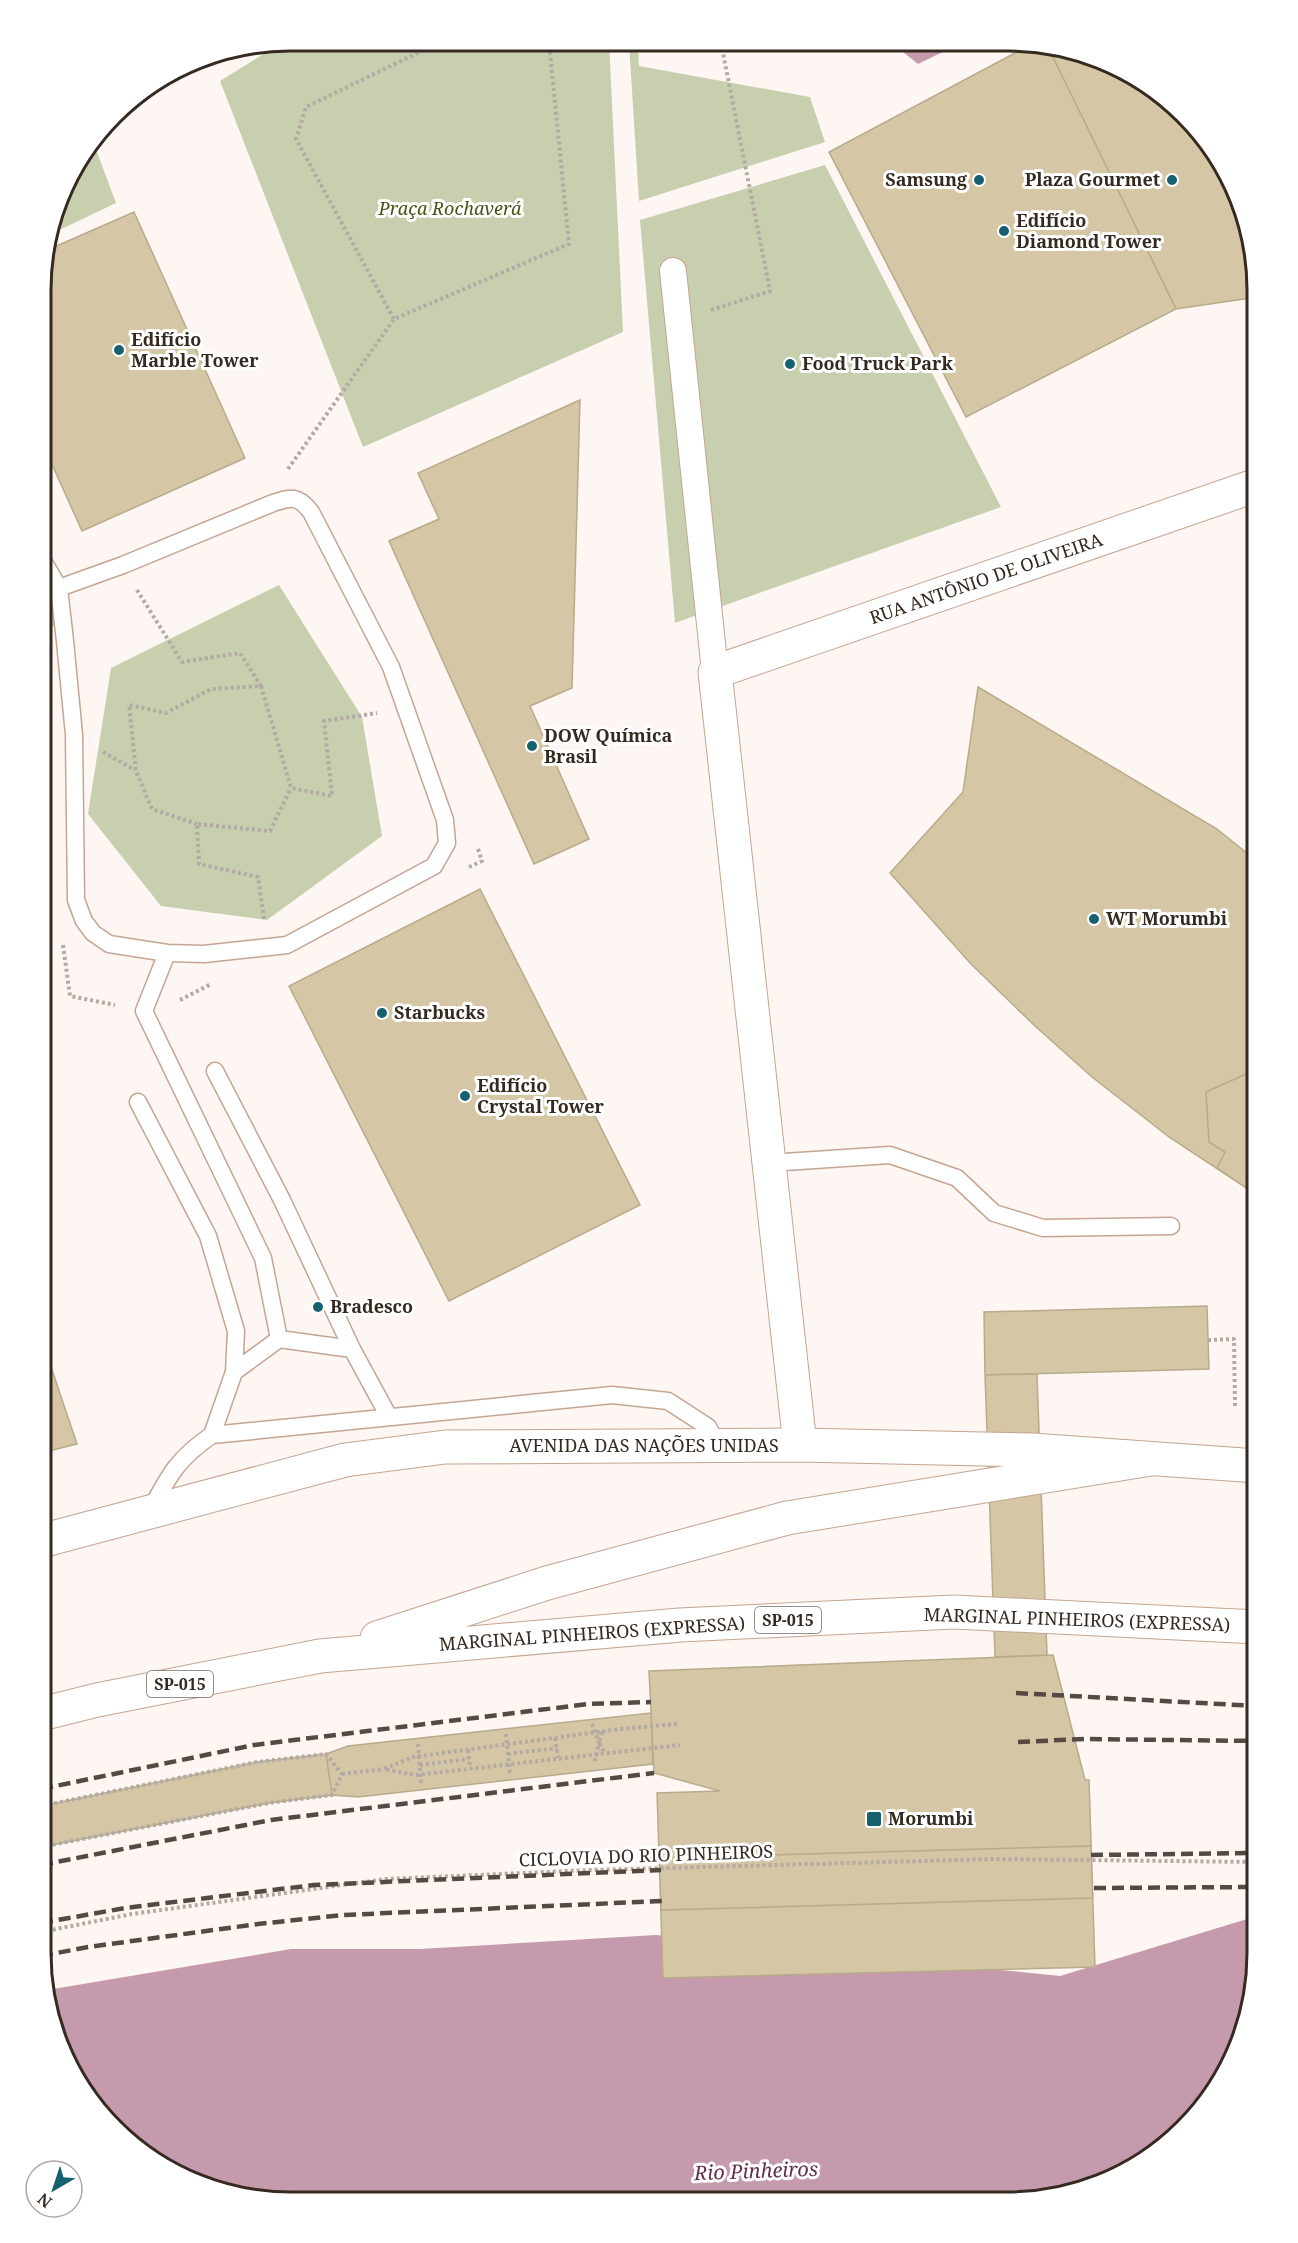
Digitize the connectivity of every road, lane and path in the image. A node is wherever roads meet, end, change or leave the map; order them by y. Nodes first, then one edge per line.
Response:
1 (421, 51) edge
2 (550, 51) edge
3 (723, 51) edge
4 (674, 271) dead end
5 (394, 319) junction
6 (677, 321) junction
7 (1247, 488) edge
8 (261, 508) junction
9 (123, 566) junction
10 (51, 574) edge
11 (59, 588) junction
12 (715, 672) junction
13 (261, 686) junction
14 (406, 709) junction
15 (291, 789) junction
16 (197, 824) junction
17 (475, 839) dead end
18 (461, 871) dead end
19 (62, 938) dead end
20 (268, 946) junction
21 (167, 953) junction
22 (213, 983) dead end
23 (144, 1011) junction
24 (215, 1071) dead end
25 (138, 1102) dead end
26 (769, 1163) junction
27 (1170, 1226) dead end
28 (279, 1339) junction
29 (1208, 1340) dead end
30 (352, 1349) junction
31 (234, 1372) junction
32 (1235, 1406) dead end
33 (389, 1417) junction
34 (212, 1435) junction
35 (718, 1445) junction
36 (800, 1445) junction
37 (1151, 1459) junction
38 (1247, 1465) edge
39 (150, 1512) junction
40 (51, 1538) edge
41 (1247, 1627) edge
42 (320, 1656) junction
43 (51, 1712) edge
44 (592, 1724) dead end
45 (677, 1724) dead end
46 (602, 1732) junction
47 (506, 1734) dead end
48 (555, 1738) junction
49 (599, 1743) junction
50 (418, 1744) dead end
51 (680, 1745) dead end
52 (557, 1748) junction
53 (468, 1750) junction
54 (604, 1752) junction
55 (508, 1754) junction
56 (558, 1758) junction
57 (469, 1759) junction
58 (594, 1764) dead end
59 (420, 1765) junction
60 (470, 1768) junction
61 (384, 1769) junction
62 (342, 1774) junction
63 (510, 1774) dead end
64 (421, 1784) dead end
65 (51, 1804) edge
66 (51, 1845) edge
67 (1247, 1862) edge
68 (51, 1930) edge

1 - 5 path
2 - 5 path
3 - 6 path
4 - 6 street
5 - 8 path
6 - 12 street
7 - 12 main road, RUA ANTÔNIO DE OLIVEIRA
8 - 9 lane
8 - 14 lane
9 - 11 lane
9 - 13 path
10 - 11 lane
11 - 21 lane
12 - 26 main road
13 - 15 path
13 - 16 path
14 - 15 path
14 - 20 lane
15 - 16 path
16 - 20 path
17 - 18 path
19 - 23 path
20 - 21 lane
21 - 23 lane
22 - 23 path
23 - 28 lane
24 - 30 lane
25 - 31 lane
26 - 27 lane
26 - 36 main road
28 - 30 lane
28 - 31 lane
29 - 32 path
30 - 33 lane
31 - 34 lane
33 - 34 lane
33 - 35 lane
34 - 39 lane
35 - 36 main road, AVENIDA DAS NAÇÕES UNIDAS
35 - 39 main road, AVENIDA DAS NAÇÕES UNIDAS
36 - 37 main road, AVENIDA DAS NAÇÕES UNIDAS
37 - 38 main road, AVENIDA DAS NAÇÕES UNIDAS
37 - 42 main road
39 - 40 main road, AVENIDA DAS NAÇÕES UNIDAS
41 - 42 main road, MARGINAL PINHEIROS (EXPRESSA) / SP-015
42 - 43 main road, MARGINAL PINHEIROS (EXPRESSA) / SP-015
44 - 49 path
45 - 46 path, bridge
46 - 48 path, bridge
46 - 49 path, bridge
47 - 55 path
48 - 52 path
48 - 53 path, bridge
49 - 54 path, bridge
49 - 58 path
50 - 59 path
51 - 54 path, bridge
52 - 55 path
52 - 56 path
53 - 57 path
53 - 61 path, bridge
54 - 56 path, bridge
55 - 63 path
56 - 60 path, bridge
57 - 59 path
57 - 60 path
59 - 64 path
60 - 61 path, bridge
61 - 62 path
62 - 65 path
62 - 66 path
67 - 68 path, CICLOVIA DO RIO PINHEIROS

